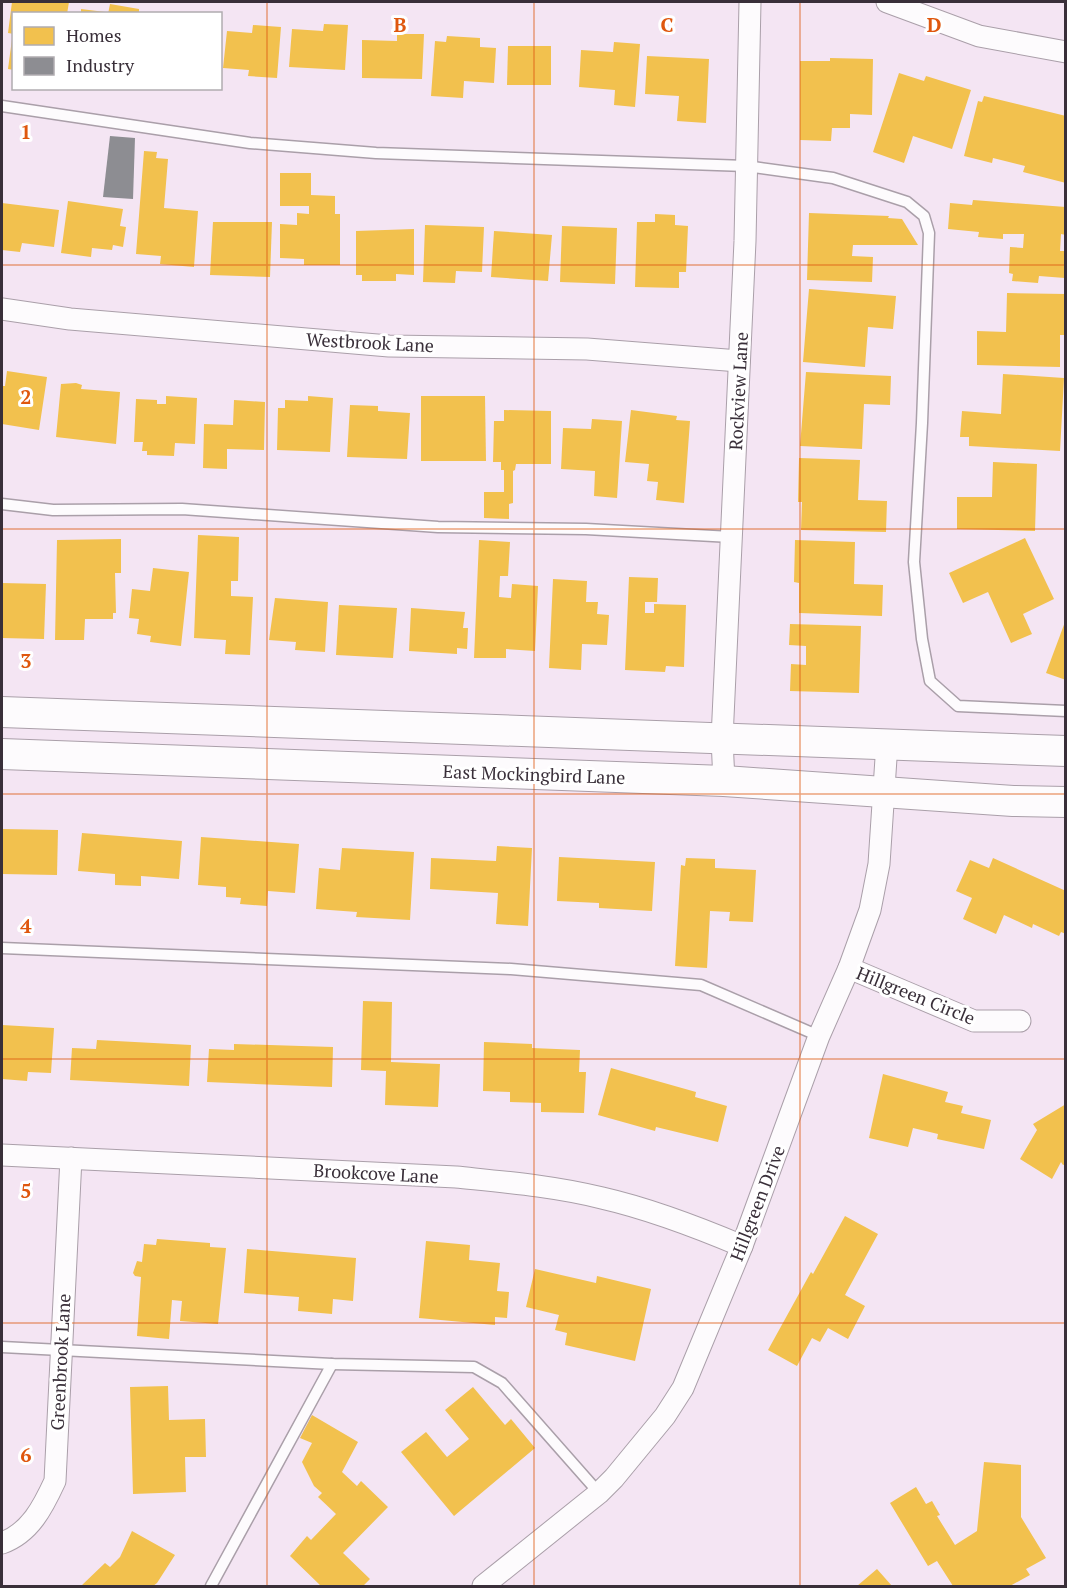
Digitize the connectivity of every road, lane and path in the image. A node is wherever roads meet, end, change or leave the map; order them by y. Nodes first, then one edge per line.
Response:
1 (750, 2) edge
2 (886, 2) edge
3 (1065, 52) edge
4 (2, 106) edge
5 (746, 166) junction
6 (2, 309) edge
7 (739, 361) junction
8 (2, 504) edge
9 (731, 537) junction
10 (1065, 711) edge
11 (2, 712) edge
12 (722, 739) junction
13 (887, 743) junction
14 (1065, 751) edge
15 (2, 754) edge
16 (724, 781) junction
17 (885, 792) junction
18 (1065, 802) edge
19 (2, 948) edge
20 (849, 968) junction
21 (1020, 1021) dead end
22 (819, 1036) junction
23 (2, 1155) edge
24 (71, 1158) junction
25 (742, 1246) junction
26 (2, 1347) edge
27 (61, 1349) junction
28 (332, 1364) junction
29 (599, 1493) junction
30 (2, 1543) edge
31 (211, 1587) edge
32 (483, 1587) edge

1 - 5 street, Rockview Lane
2 - 3 street
4 - 5 lane
5 - 7 street, Rockview Lane
5 - 10 lane
6 - 7 street, Westbrook Lane
7 - 9 street, Rockview Lane
8 - 9 lane
9 - 12 street, Rockview Lane
11 - 12 main road
12 - 13 main road
12 - 16 street, Rockview Lane
13 - 14 main road
13 - 17 street, Hillgreen Drive
15 - 16 main road, East Mockingbird Lane
16 - 17 main road, East Mockingbird Lane
17 - 18 main road, East Mockingbird Lane
17 - 20 street, Hillgreen Drive
19 - 22 lane
20 - 21 street, Hillgreen Circle
20 - 22 street, Hillgreen Drive
22 - 25 street, Hillgreen Drive
23 - 24 street, Brookcove Lane
24 - 25 street, Brookcove Lane
24 - 27 street, Greenbrook Lane
25 - 29 street, Hillgreen Drive
26 - 27 lane
27 - 28 lane
27 - 30 street, Greenbrook Lane
28 - 29 lane
28 - 31 lane
29 - 32 street, Hillgreen Drive

